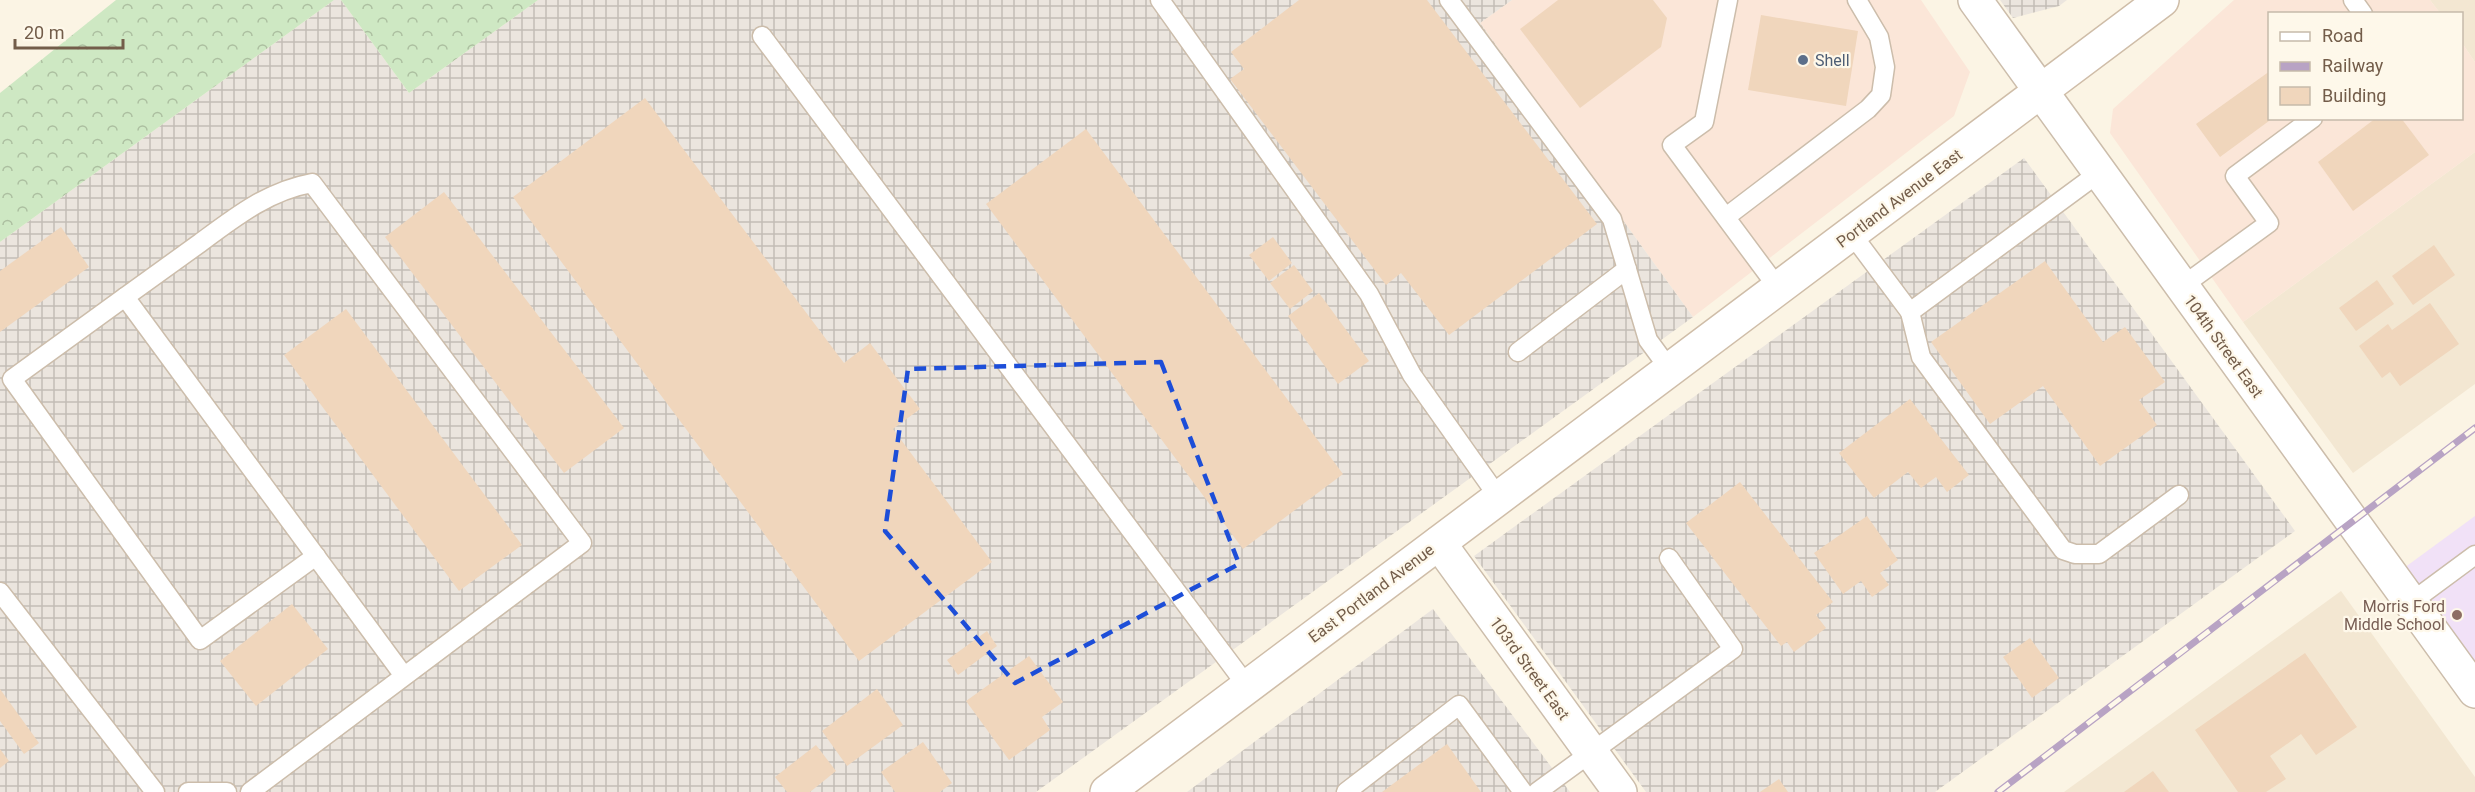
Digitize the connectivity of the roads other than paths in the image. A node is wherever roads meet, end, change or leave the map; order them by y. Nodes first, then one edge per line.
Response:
1 (1160, 0) edge
2 (1449, 0) edge
3 (1728, 0) edge
4 (1857, 0) edge
5 (1975, 0) edge
6 (2162, 0) edge
7 (762, 36) dead end
8 (2041, 91) junction
9 (2310, 120) edge
10 (2100, 172) junction
11 (1726, 217) junction
12 (1851, 234) junction
13 (1627, 269) junction
14 (2181, 287) junction
15 (1778, 288) junction
16 (125, 297) junction
17 (1910, 312) junction
18 (1518, 352) dead end
19 (1670, 370) junction
20 (1636, 395) joint
21 (2179, 495) dead end
22 (1500, 498) junction
23 (1439, 543) junction
24 (2475, 555) edge
25 (316, 556) junction
26 (1669, 558) dead end
27 (0, 592) edge
28 (2410, 603) junction
29 (404, 676) junction
30 (1247, 686) junction
31 (2475, 692) edge
32 (1592, 753) junction
33 (155, 792) edge
34 (188, 792) edge
35 (227, 792) edge
36 (250, 792) edge
37 (1107, 792) edge
38 (1346, 792) edge
39 (1523, 792) edge
40 (1537, 792) edge
41 (1620, 792) edge

1 - 22 lane
2 - 13 lane
3 - 11 lane
4 - 11 lane
5 - 8 main road, 104th Street East
6 - 8 main road, Portland Avenue East
7 - 30 lane
8 - 10 main road, 104th Street East
8 - 12 main road, Portland Avenue East
9 - 14 lane
10 - 14 main road, 104th Street East
10 - 17 lane
11 - 15 lane
12 - 15 main road, Portland Avenue East
12 - 17 lane
13 - 18 lane
13 - 19 lane
14 - 28 main road, 104th Street East
15 - 19 main road, Portland Avenue East
16 - 25 lane
16 - 25 lane
16 - 29 lane
17 - 21 lane
19 - 20 main road, Portland Avenue East
20 - 22 main road, East Portland Avenue
22 - 23 main road, East Portland Avenue
23 - 30 main road, East Portland Avenue
23 - 32 main road, 103rd Street East
24 - 28 lane
25 - 29 lane
26 - 32 lane
27 - 33 lane
28 - 31 main road, 104th Street East
29 - 36 lane
30 - 37 main road, East Portland Avenue
32 - 40 lane
32 - 41 main road, 103rd Street East
34 - 35 lane
38 - 39 lane

